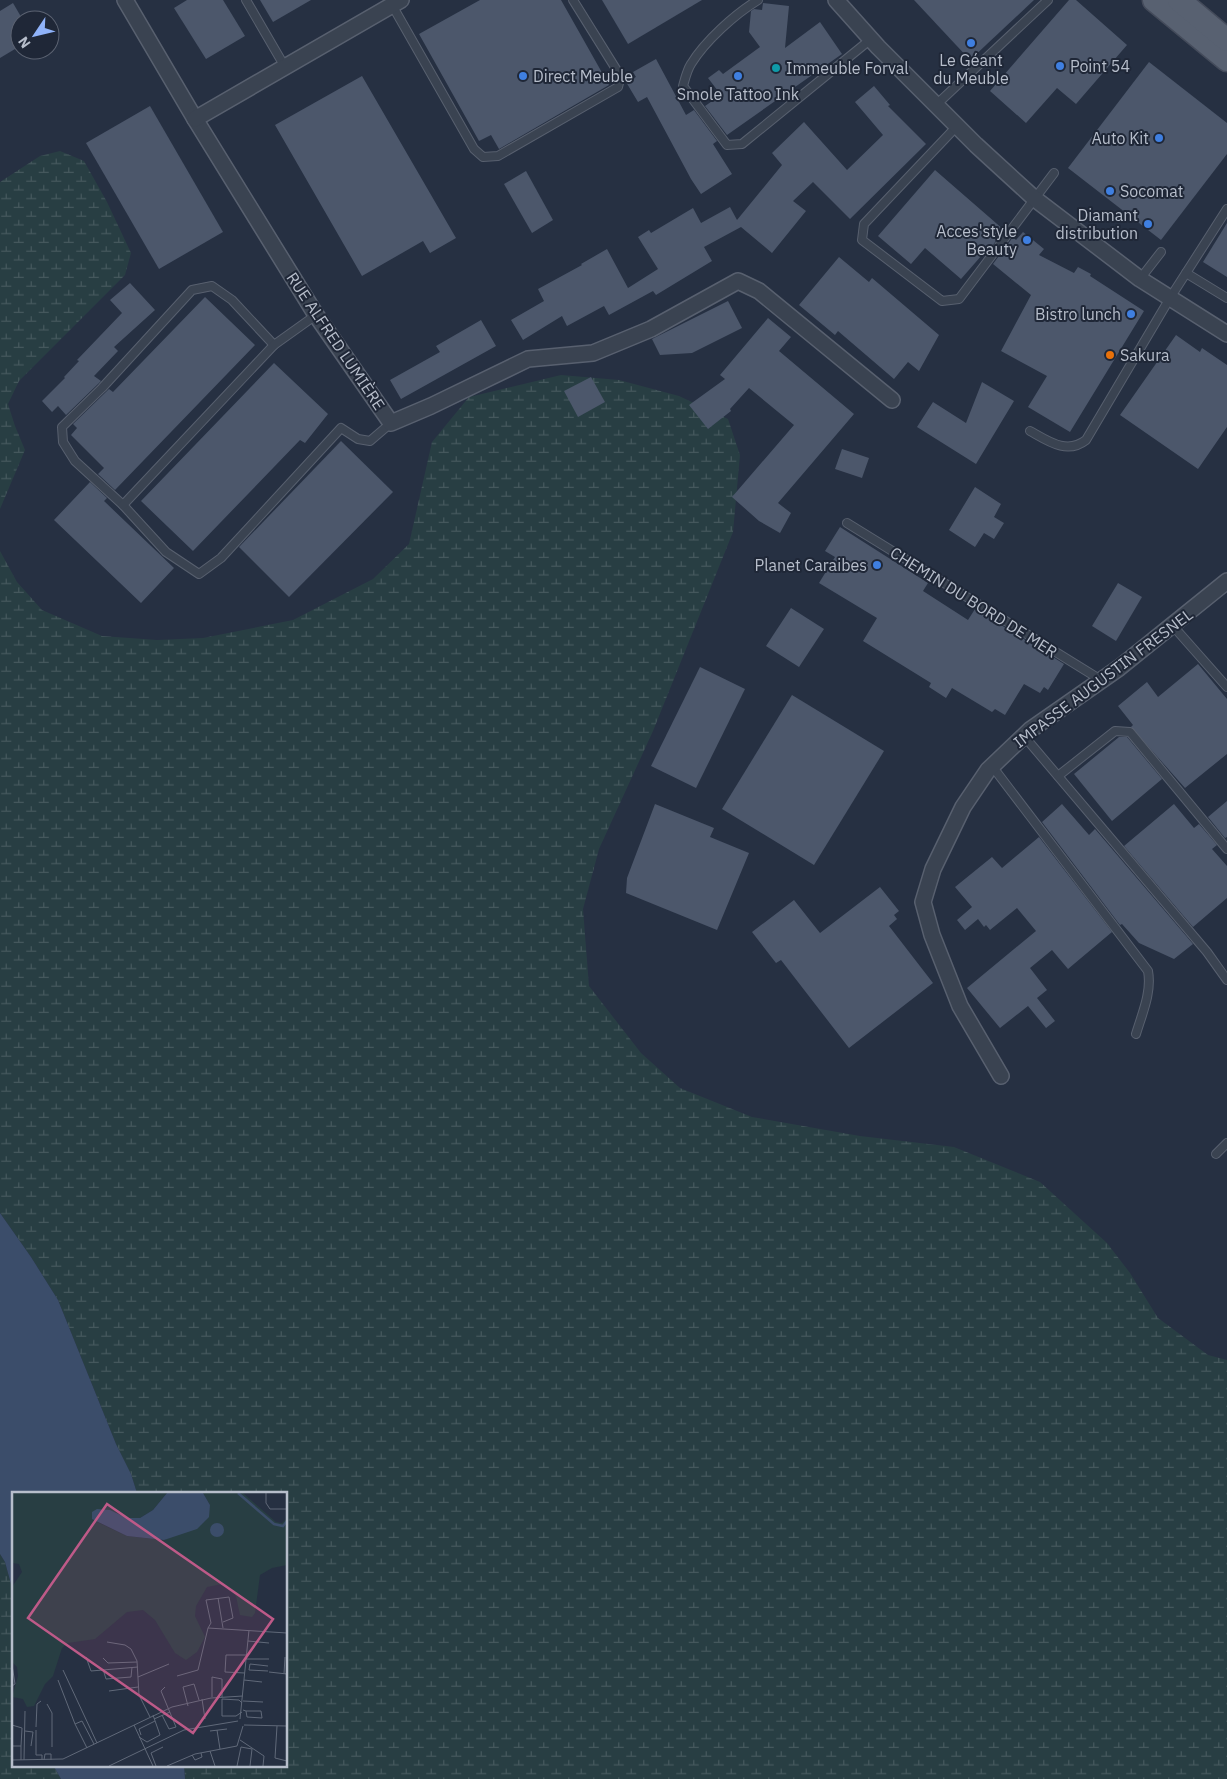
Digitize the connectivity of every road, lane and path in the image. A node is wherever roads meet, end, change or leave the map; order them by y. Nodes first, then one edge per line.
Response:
1 (125, 0) edge
2 (246, 0) edge
3 (573, 0) edge
4 (758, 0) edge
5 (836, 0) edge
6 (1048, 0) edge
7 (1154, 0) edge
8 (1179, 0) edge
9 (397, 3) edge
10 (871, 39) junction
11 (1227, 40) edge
12 (1227, 60) edge
13 (285, 67) junction
14 (936, 105) junction
15 (195, 119) junction
16 (957, 126) junction
17 (1054, 173) dead end
18 (1034, 198) junction
19 (1227, 209) edge
20 (1161, 252) dead end
21 (1186, 273) junction
22 (1140, 279) junction
23 (1170, 298) junction
24 (1227, 298) edge
25 (316, 315) junction
26 (1227, 334) edge
27 (274, 345) junction
28 (892, 400) dead end
29 (391, 423) junction
30 (1030, 431) dead end
31 (123, 505) junction
32 (847, 523) dead end
33 (1227, 581) edge
34 (1172, 626) junction
35 (1101, 680) junction
36 (1227, 687) edge
37 (1024, 736) junction
38 (992, 766) junction
39 (1058, 776) junction
40 (1227, 849) edge
41 (1224, 971) edge
42 (1227, 980) edge
43 (1136, 1034) dead end
44 (1002, 1076) dead end
45 (1227, 1144) edge
46 (1216, 1154) dead end

1 - 15 street, RUE ALFRED LUMIÈRE
2 - 13 lane
3 - 9 lane
4 - 10 lane
5 - 10 street
6 - 14 lane
7 - 12 main road
8 - 11 main road
9 - 13 street
10 - 14 street
13 - 15 street
14 - 16 street
15 - 25 street, RUE ALFRED LUMIÈRE
16 - 18 street
16 - 18 lane
17 - 18 lane
18 - 22 street
19 - 21 lane
20 - 22 lane
21 - 23 lane
21 - 24 lane
22 - 23 street
23 - 26 street
23 - 30 lane
25 - 27 lane
25 - 29 street, RUE ALFRED LUMIÈRE
27 - 31 lane
27 - 31 lane
28 - 29 street, RUE ALFRED LUMIÈRE
29 - 31 lane
32 - 35 lane, CHEMIN DU BORD DE MER
33 - 34 street, IMPASSE AUGUSTIN FRESNEL
34 - 35 street, IMPASSE AUGUSTIN FRESNEL
34 - 36 lane
35 - 37 street, IMPASSE AUGUSTIN FRESNEL
37 - 38 street, IMPASSE AUGUSTIN FRESNEL
37 - 39 lane
38 - 43 lane
38 - 44 street, IMPASSE AUGUSTIN FRESNEL
39 - 40 lane
39 - 41 lane
41 - 42 lane
45 - 46 lane

